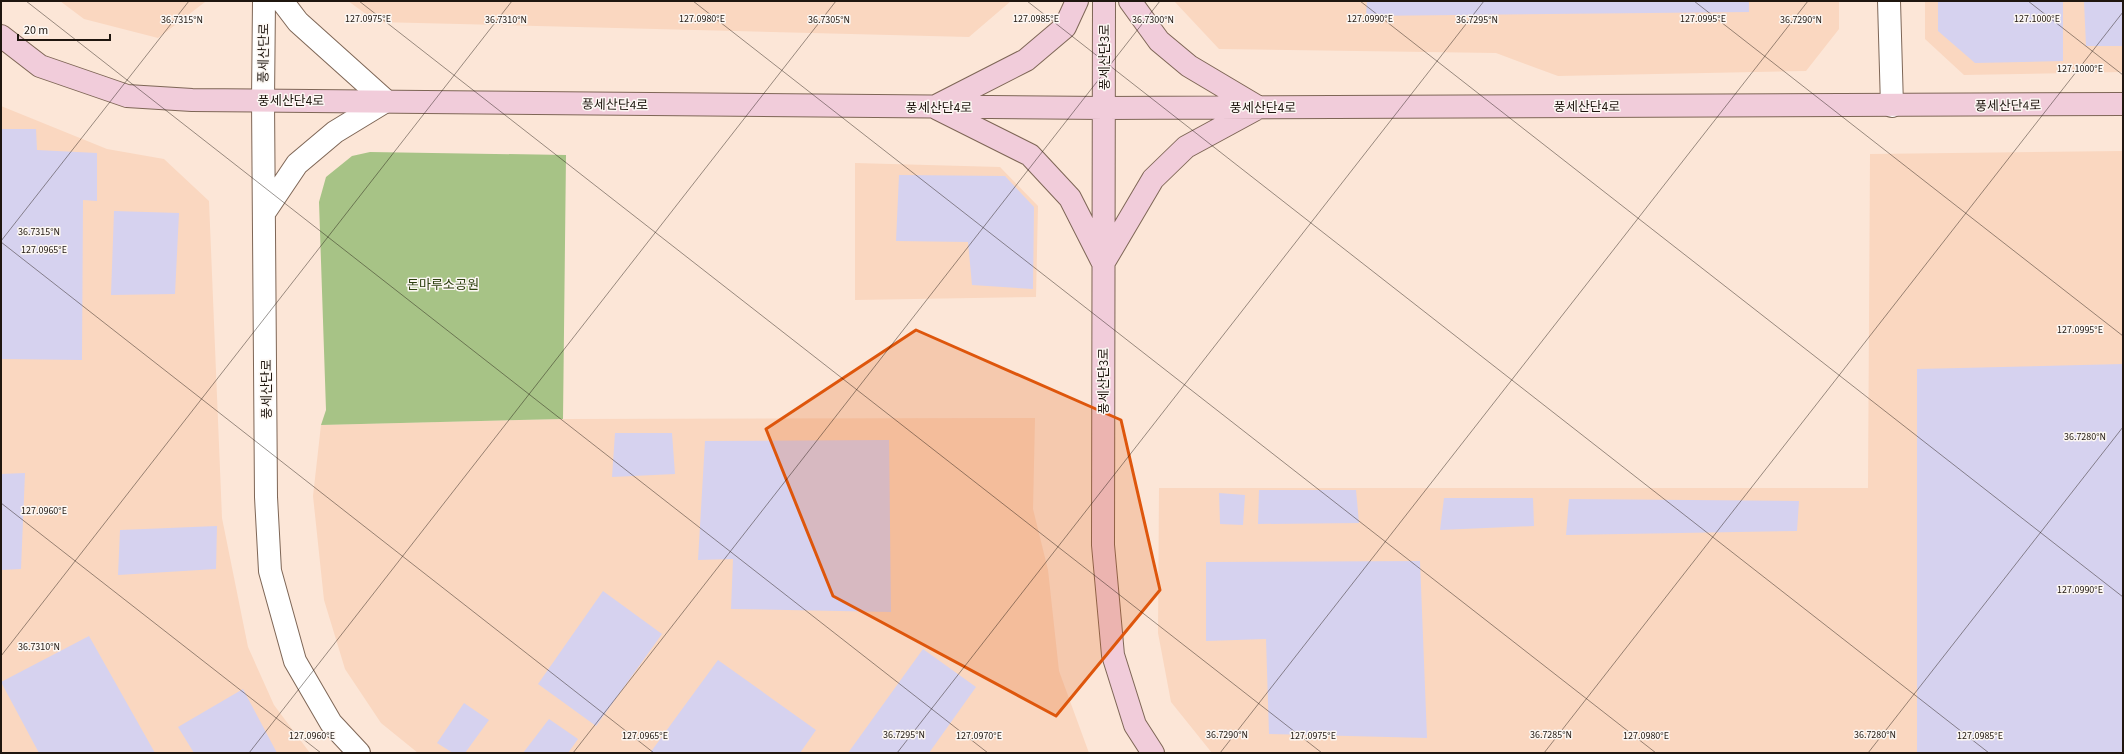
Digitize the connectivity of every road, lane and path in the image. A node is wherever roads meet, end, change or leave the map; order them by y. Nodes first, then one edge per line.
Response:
1 (264, 1) edge
2 (282, 1) edge
3 (1077, 1) edge
4 (1104, 1) edge
5 (1130, 1) edge
6 (1890, 1) edge
7 (1, 36) edge
8 (263, 100) junction
9 (386, 101) junction
10 (2123, 104) edge
11 (1892, 106) junction
12 (934, 107) junction
13 (1259, 107) junction
14 (1104, 108) junction
15 (264, 213) junction
16 (1103, 263) junction
17 (359, 753) edge
18 (1152, 753) edge

1 - 8 street, 풍세산단로
2 - 9 street
3 - 12 street
4 - 14 street, 풍세산단3로
5 - 13 street
6 - 11 street
7 - 8 street, 풍세산단4로
8 - 9 street, 풍세산단4로
8 - 15 street, 풍세산단로
9 - 12 street, 풍세산단4로
9 - 15 street
10 - 11 street, 풍세산단4로
11 - 13 street, 풍세산단4로
12 - 14 street, 풍세산단4로
12 - 16 street
13 - 14 street, 풍세산단4로
13 - 16 street
14 - 16 street, 풍세산단3로
15 - 17 street, 풍세산단로
16 - 18 street, 풍세산단3로

